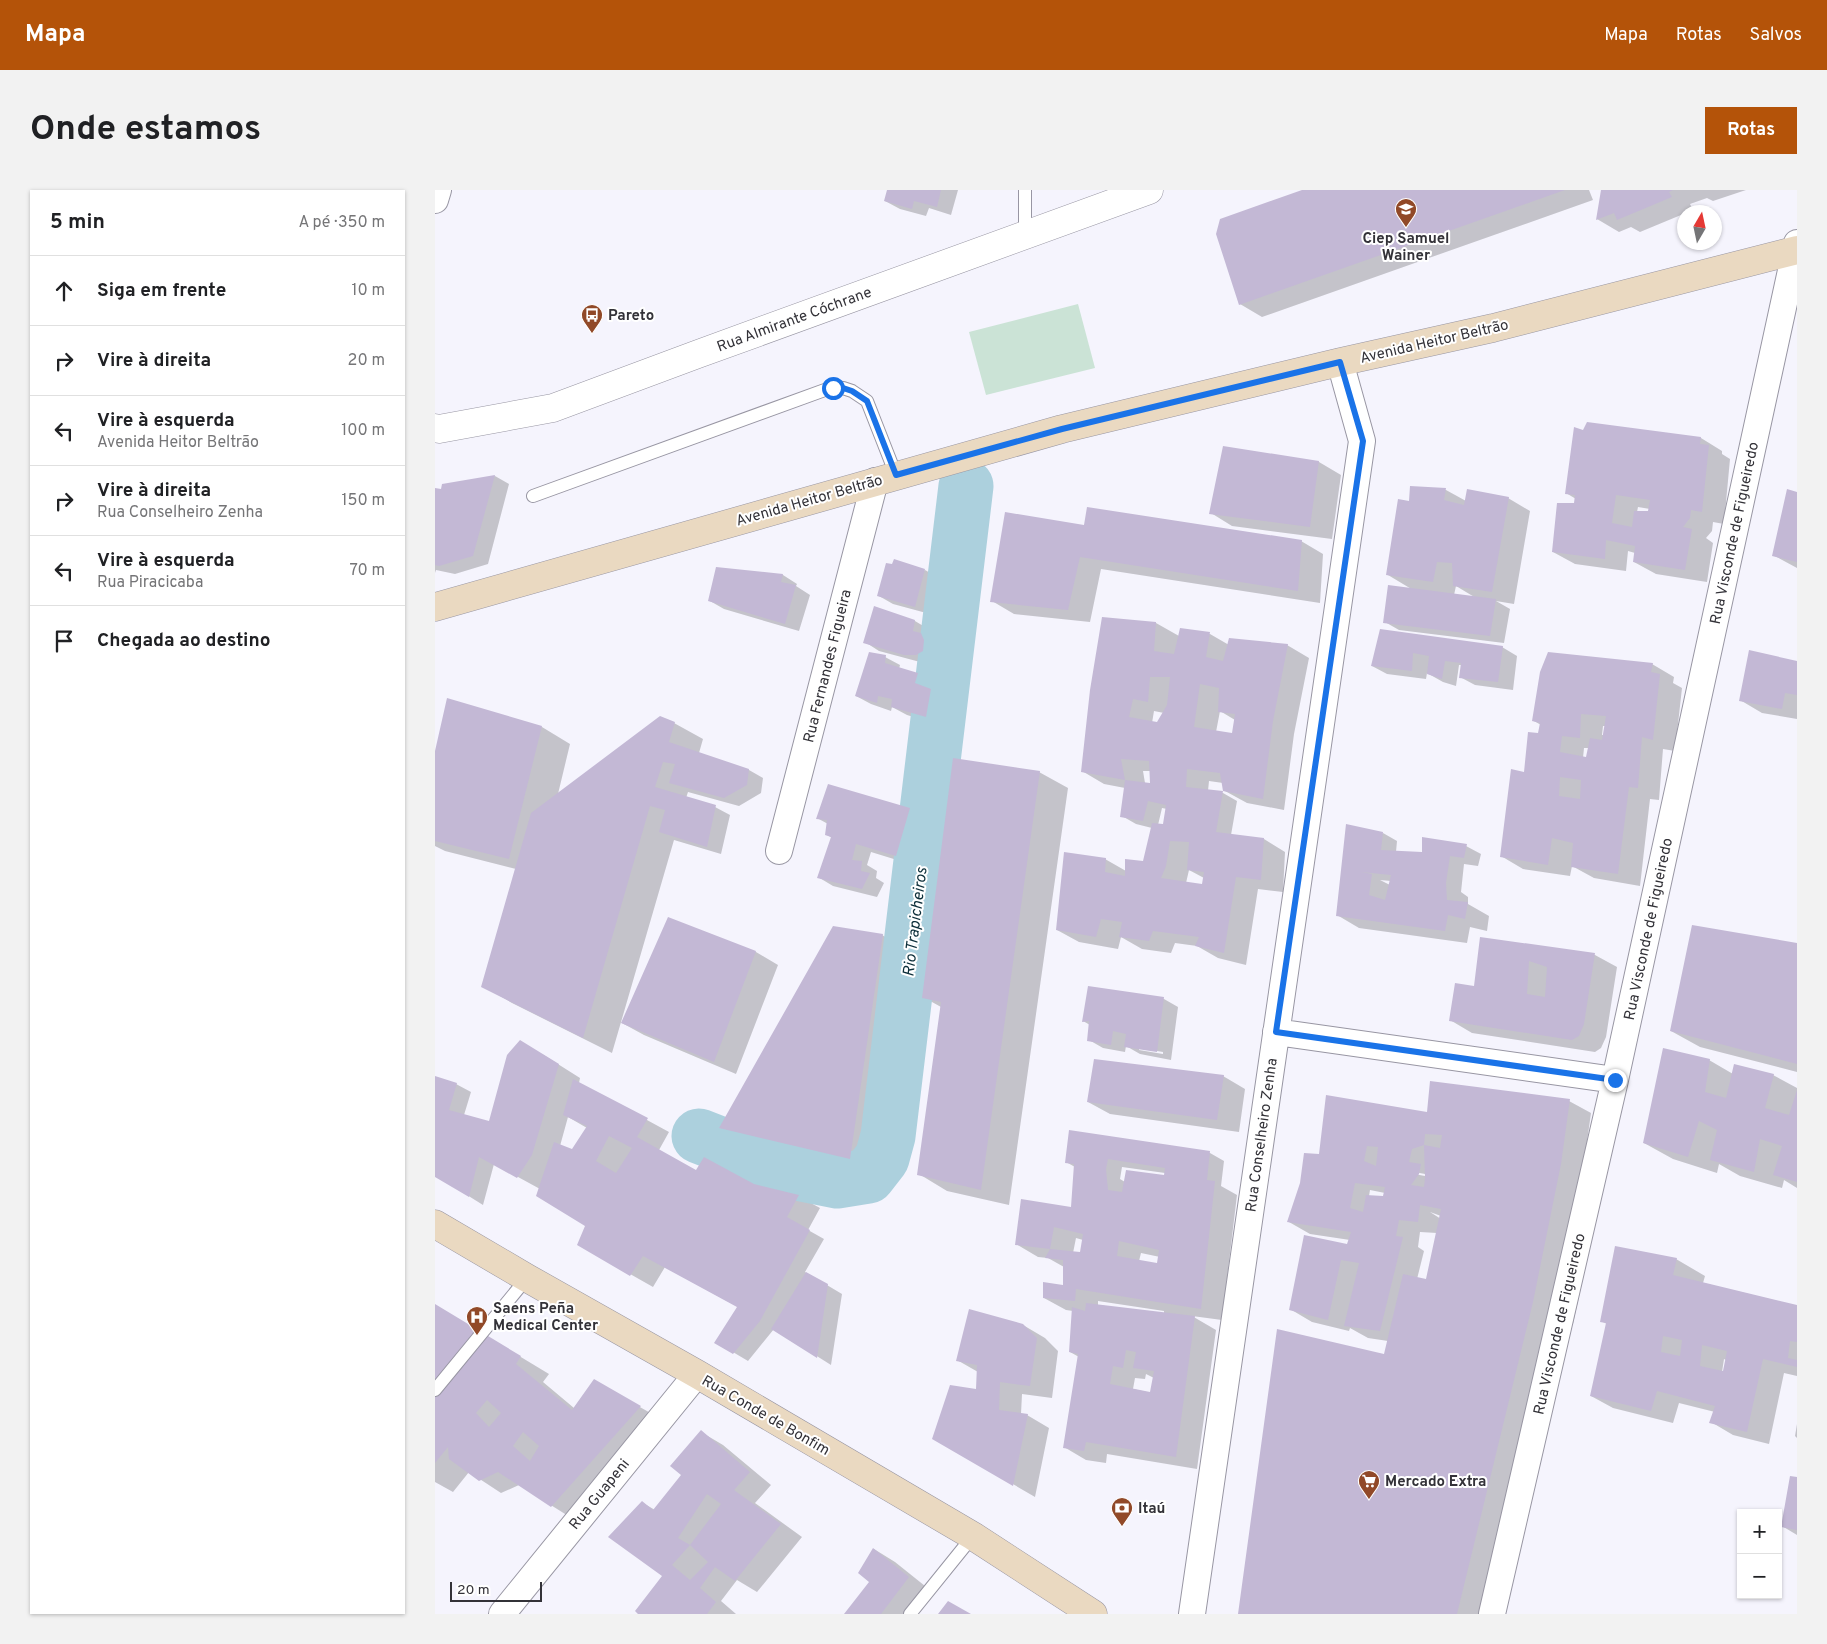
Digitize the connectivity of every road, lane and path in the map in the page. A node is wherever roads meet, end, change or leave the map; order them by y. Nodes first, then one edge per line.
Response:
1 (438, 190) edge
2 (1025, 190) edge
3 (1149, 190) edge
4 (1119, 196) edge
5 (435, 200) edge
6 (1025, 236) junction
7 (1796, 248) edge
8 (1340, 362) junction
9 (436, 430) edge
10 (886, 478) junction
11 (533, 496) dead end
12 (435, 607) edge
13 (779, 851) dead end
14 (1276, 1032) junction
15 (1615, 1080) junction
16 (435, 1224) edge
17 (527, 1278) junction
18 (697, 1374) junction
19 (435, 1390) edge
20 (973, 1536) junction
21 (502, 1614) edge
22 (910, 1614) edge
23 (1093, 1614) edge
24 (1192, 1614) edge
25 (1493, 1614) edge

1 - 5 street
2 - 6 lane
3 - 4 street, Rua Almirante Cóchrane
4 - 6 street, Rua Almirante Cóchrane
6 - 9 street, Rua Almirante Cóchrane
7 - 8 main road, Avenida Heitor Beltrão
7 - 15 street, Rua Visconde de Figueiredo
8 - 10 main road, Avenida Heitor Beltrão
8 - 14 street, Rua Conselheiro Zenha
10 - 11 lane
10 - 12 main road, Avenida Heitor Beltrão
10 - 13 street, Rua Fernandes Figueira
14 - 15 street
14 - 24 street, Rua Conselheiro Zenha
15 - 25 street, Rua Visconde de Figueiredo
16 - 17 main road, Rua Conde de Bonfim
17 - 18 main road, Rua Conde de Bonfim
17 - 19 lane
18 - 20 main road, Rua Conde de Bonfim
18 - 21 street, Rua Guapeni
20 - 22 lane
20 - 23 main road, Rua Conde de Bonfim

